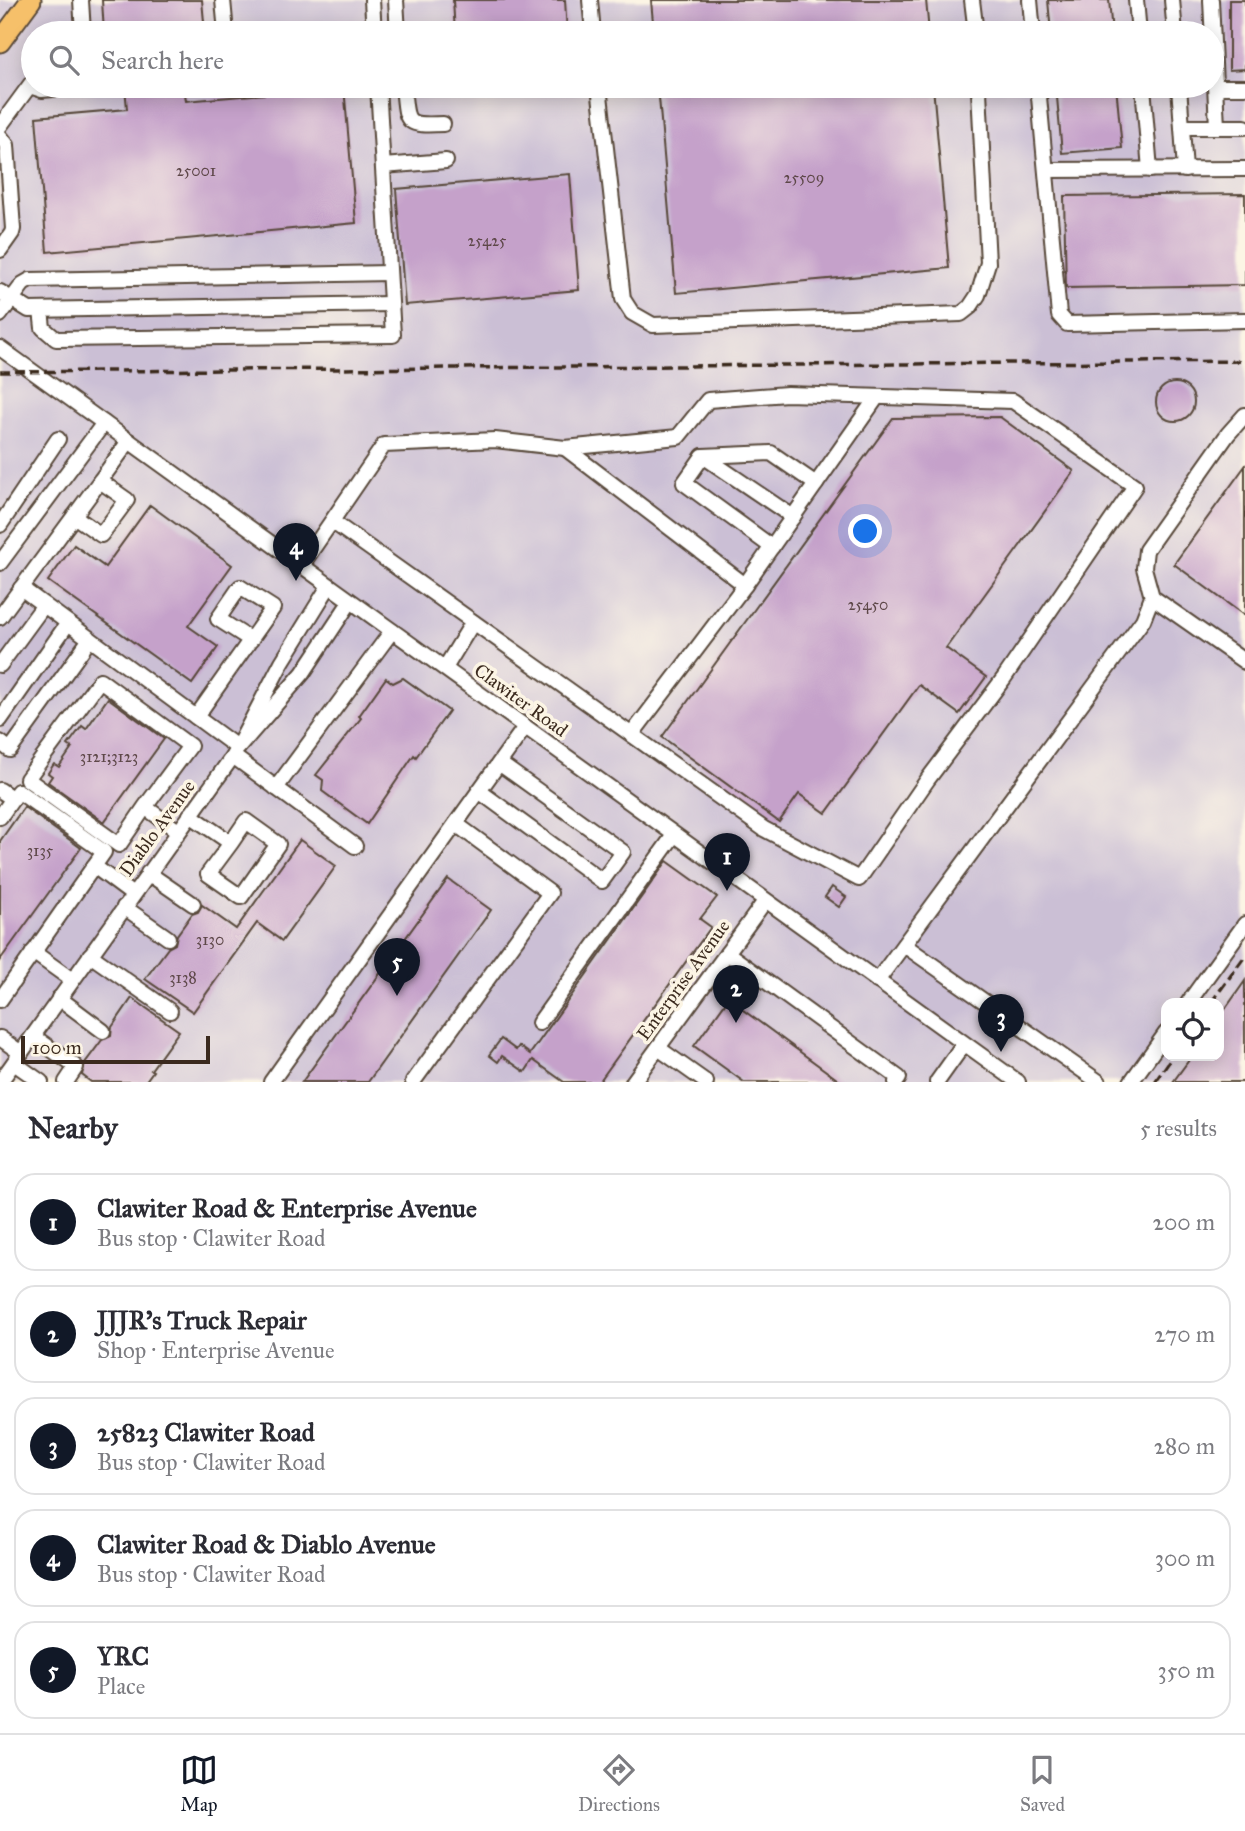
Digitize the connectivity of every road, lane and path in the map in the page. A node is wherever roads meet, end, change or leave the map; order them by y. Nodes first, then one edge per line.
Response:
1 (30, 0) edge
2 (81, 0) edge
3 (223, 0) edge
4 (372, 0) edge
5 (396, 0) edge
6 (590, 0) edge
7 (972, 0) edge
8 (1030, 0) edge
9 (1136, 0) edge
10 (1172, 0) edge
11 (1211, 0) edge
12 (82, 16) junction
13 (78, 21) edge
14 (82, 21) edge
15 (225, 21) edge
16 (373, 21) edge
17 (397, 21) edge
18 (592, 21) edge
19 (975, 21) edge
20 (1032, 21) edge
21 (1138, 21) edge
22 (1174, 21) edge
23 (1212, 21) edge
24 (0, 42) edge
25 (1245, 86) edge
26 (1224, 87) edge
27 (21, 98) edge
28 (378, 98) edge
29 (404, 98) edge
30 (600, 98) edge
31 (979, 98) edge
32 (1039, 98) edge
33 (1144, 98) edge
34 (1180, 98) edge
35 (1216, 98) edge
36 (443, 124) dead end
37 (0, 126) edge
38 (1182, 127) junction
39 (1217, 127) junction
40 (1245, 127) edge
41 (0, 136) edge
42 (446, 161) dead end
43 (383, 166) junction
44 (1245, 169) edge
45 (1046, 170) junction
46 (1150, 170) junction
47 (1185, 170) junction
48 (4, 178) edge
49 (0, 250) edge
50 (390, 273) junction
51 (6, 296) edge
52 (391, 304) junction
53 (41, 310) junction
54 (0, 315) edge
55 (1245, 320) edge
56 (0, 348) edge
57 (877, 397) junction
58 (1245, 415) edge
59 (104, 424) junction
60 (58, 439) dead end
61 (129, 441) junction
62 (565, 448) junction
63 (704, 456) junction
64 (100, 481) junction
65 (816, 484) junction
66 (74, 516) junction
67 (793, 517) junction
68 (333, 522) junction
69 (0, 525) edge
70 (772, 547) junction
71 (0, 563) edge
72 (301, 566) junction
73 (328, 586) junction
74 (746, 586) junction
75 (21, 588) junction
76 (1152, 597) junction
77 (350, 602) junction
78 (44, 605) junction
79 (0, 617) edge
80 (473, 622) junction
81 (68, 623) junction
82 (392, 631) junction
83 (90, 639) junction
84 (251, 640) dead end
85 (1245, 662) edge
86 (0, 665) edge
87 (445, 668) junction
88 (196, 717) junction
89 (0, 720) edge
90 (524, 727) junction
91 (632, 734) junction
92 (0, 742) edge
93 (235, 752) junction
94 (499, 763) junction
95 (276, 788) junction
96 (0, 790) edge
97 (479, 791) junction
98 (13, 799) junction
99 (145, 807) junction
100 (190, 815) junction
101 (0, 817) edge
102 (456, 824) junction
103 (178, 831) junction
104 (674, 835) junction
105 (231, 843) junction
106 (355, 846) dead end
107 (94, 866) junction
108 (148, 873) junction
109 (128, 901) junction
110 (765, 901) junction
111 (193, 904) dead end
112 (1245, 924) edge
113 (168, 938) dead end
114 (904, 945) junction
115 (33, 952) junction
116 (727, 953) junction
117 (90, 955) junction
118 (72, 979) junction
119 (877, 981) junction
120 (1192, 998) edge
121 (59, 999) junction
122 (0, 1000) edge
123 (170, 1011) dead end
124 (539, 1023) dead end
125 (103, 1031) dead end
126 (33, 1036) junction
127 (0, 1038) edge
128 (1161, 1040) edge
129 (964, 1044) junction
130 (658, 1048) junction
131 (18, 1058) junction
132 (0, 1082) edge
133 (41, 1082) edge
134 (67, 1082) edge
135 (271, 1082) edge
136 (413, 1082) edge
137 (633, 1082) edge
138 (706, 1082) edge
139 (896, 1082) edge
140 (937, 1082) edge
141 (1018, 1082) edge
142 (1099, 1082) edge
143 (1131, 1082) edge

1 - 24 main road
2 - 12 street
3 - 15 street
4 - 16 street
5 - 17 street
6 - 18 street
7 - 19 street
8 - 20 street
9 - 21 street
10 - 22 street
11 - 23 street
12 - 13 street
12 - 14 street
25 - 26 street
27 - 37 street
28 - 43 street
29 - 36 street
30 - 31 street
32 - 45 street
33 - 46 street
34 - 38 street
35 - 39 street
38 - 39 street
38 - 47 street
39 - 40 street
41 - 48 street
42 - 43 street
43 - 50 street
44 - 47 street
45 - 46 street
45 - 55 street
46 - 47 street
48 - 49 street
50 - 51 street
50 - 52 street
51 - 53 street
51 - 54 street
52 - 53 street
52 - 53 street
56 - 59 street, Clawiter Road
57 - 62 street
57 - 65 street
57 - 91 street
58 - 76 street
59 - 61 street, Clawiter Road
59 - 71 street
60 - 69 street
61 - 64 street
61 - 72 street, Clawiter Road
62 - 68 street
62 - 74 street
63 - 65 street
63 - 67 street
63 - 70 street
64 - 66 street
64 - 66 street
65 - 67 street
66 - 75 street
67 - 70 street
68 - 72 street
68 - 80 street
70 - 74 street
72 - 73 street, Clawiter Road
73 - 77 street, Clawiter Road
73 - 93 street, Diablo Avenue
74 - 91 street
75 - 78 street
75 - 79 street
76 - 85 street
76 - 114 street
77 - 82 street, Clawiter Road
77 - 93 street
78 - 81 street
78 - 86 street
80 - 87 street
80 - 91 street
81 - 83 street
81 - 89 street
82 - 87 street, Clawiter Road
82 - 95 street
83 - 88 street
83 - 92 street
84 - 88 street
87 - 90 street, Clawiter Road
88 - 93 street
90 - 94 street
90 - 104 street, Clawiter Road
93 - 95 street
93 - 100 street, Diablo Avenue
94 - 97 street
94 - 97 street
95 - 106 street
96 - 98 street
97 - 102 street
98 - 101 street
98 - 107 street
99 - 99 street
99 - 103 street
100 - 103 street, Diablo Avenue
100 - 105 street
102 - 135 street
102 - 136 street
103 - 108 street, Diablo Avenue
104 - 110 street, Clawiter Road
104 - 124 street
105 - 105 street
107 - 109 street
107 - 115 street
108 - 109 street, Diablo Avenue
108 - 111 street
109 - 113 street
109 - 117 street, Diablo Avenue
110 - 116 street, Enterprise Avenue
110 - 119 street, Clawiter Road
112 - 120 street
114 - 119 street
114 - 142 street
115 - 118 street
115 - 122 street
116 - 130 street, Enterprise Avenue
116 - 139 street
117 - 118 street, Diablo Avenue
117 - 123 street
118 - 121 street, Diablo Avenue
119 - 129 street, Clawiter Road
121 - 125 street
121 - 126 street, Diablo Avenue
126 - 131 street, Diablo Avenue
126 - 134 street
127 - 131 street
128 - 143 street
129 - 140 street
129 - 141 street, Clawiter Road
130 - 137 street, Enterprise Avenue
130 - 138 street
131 - 132 street, Diablo Avenue
131 - 133 street

